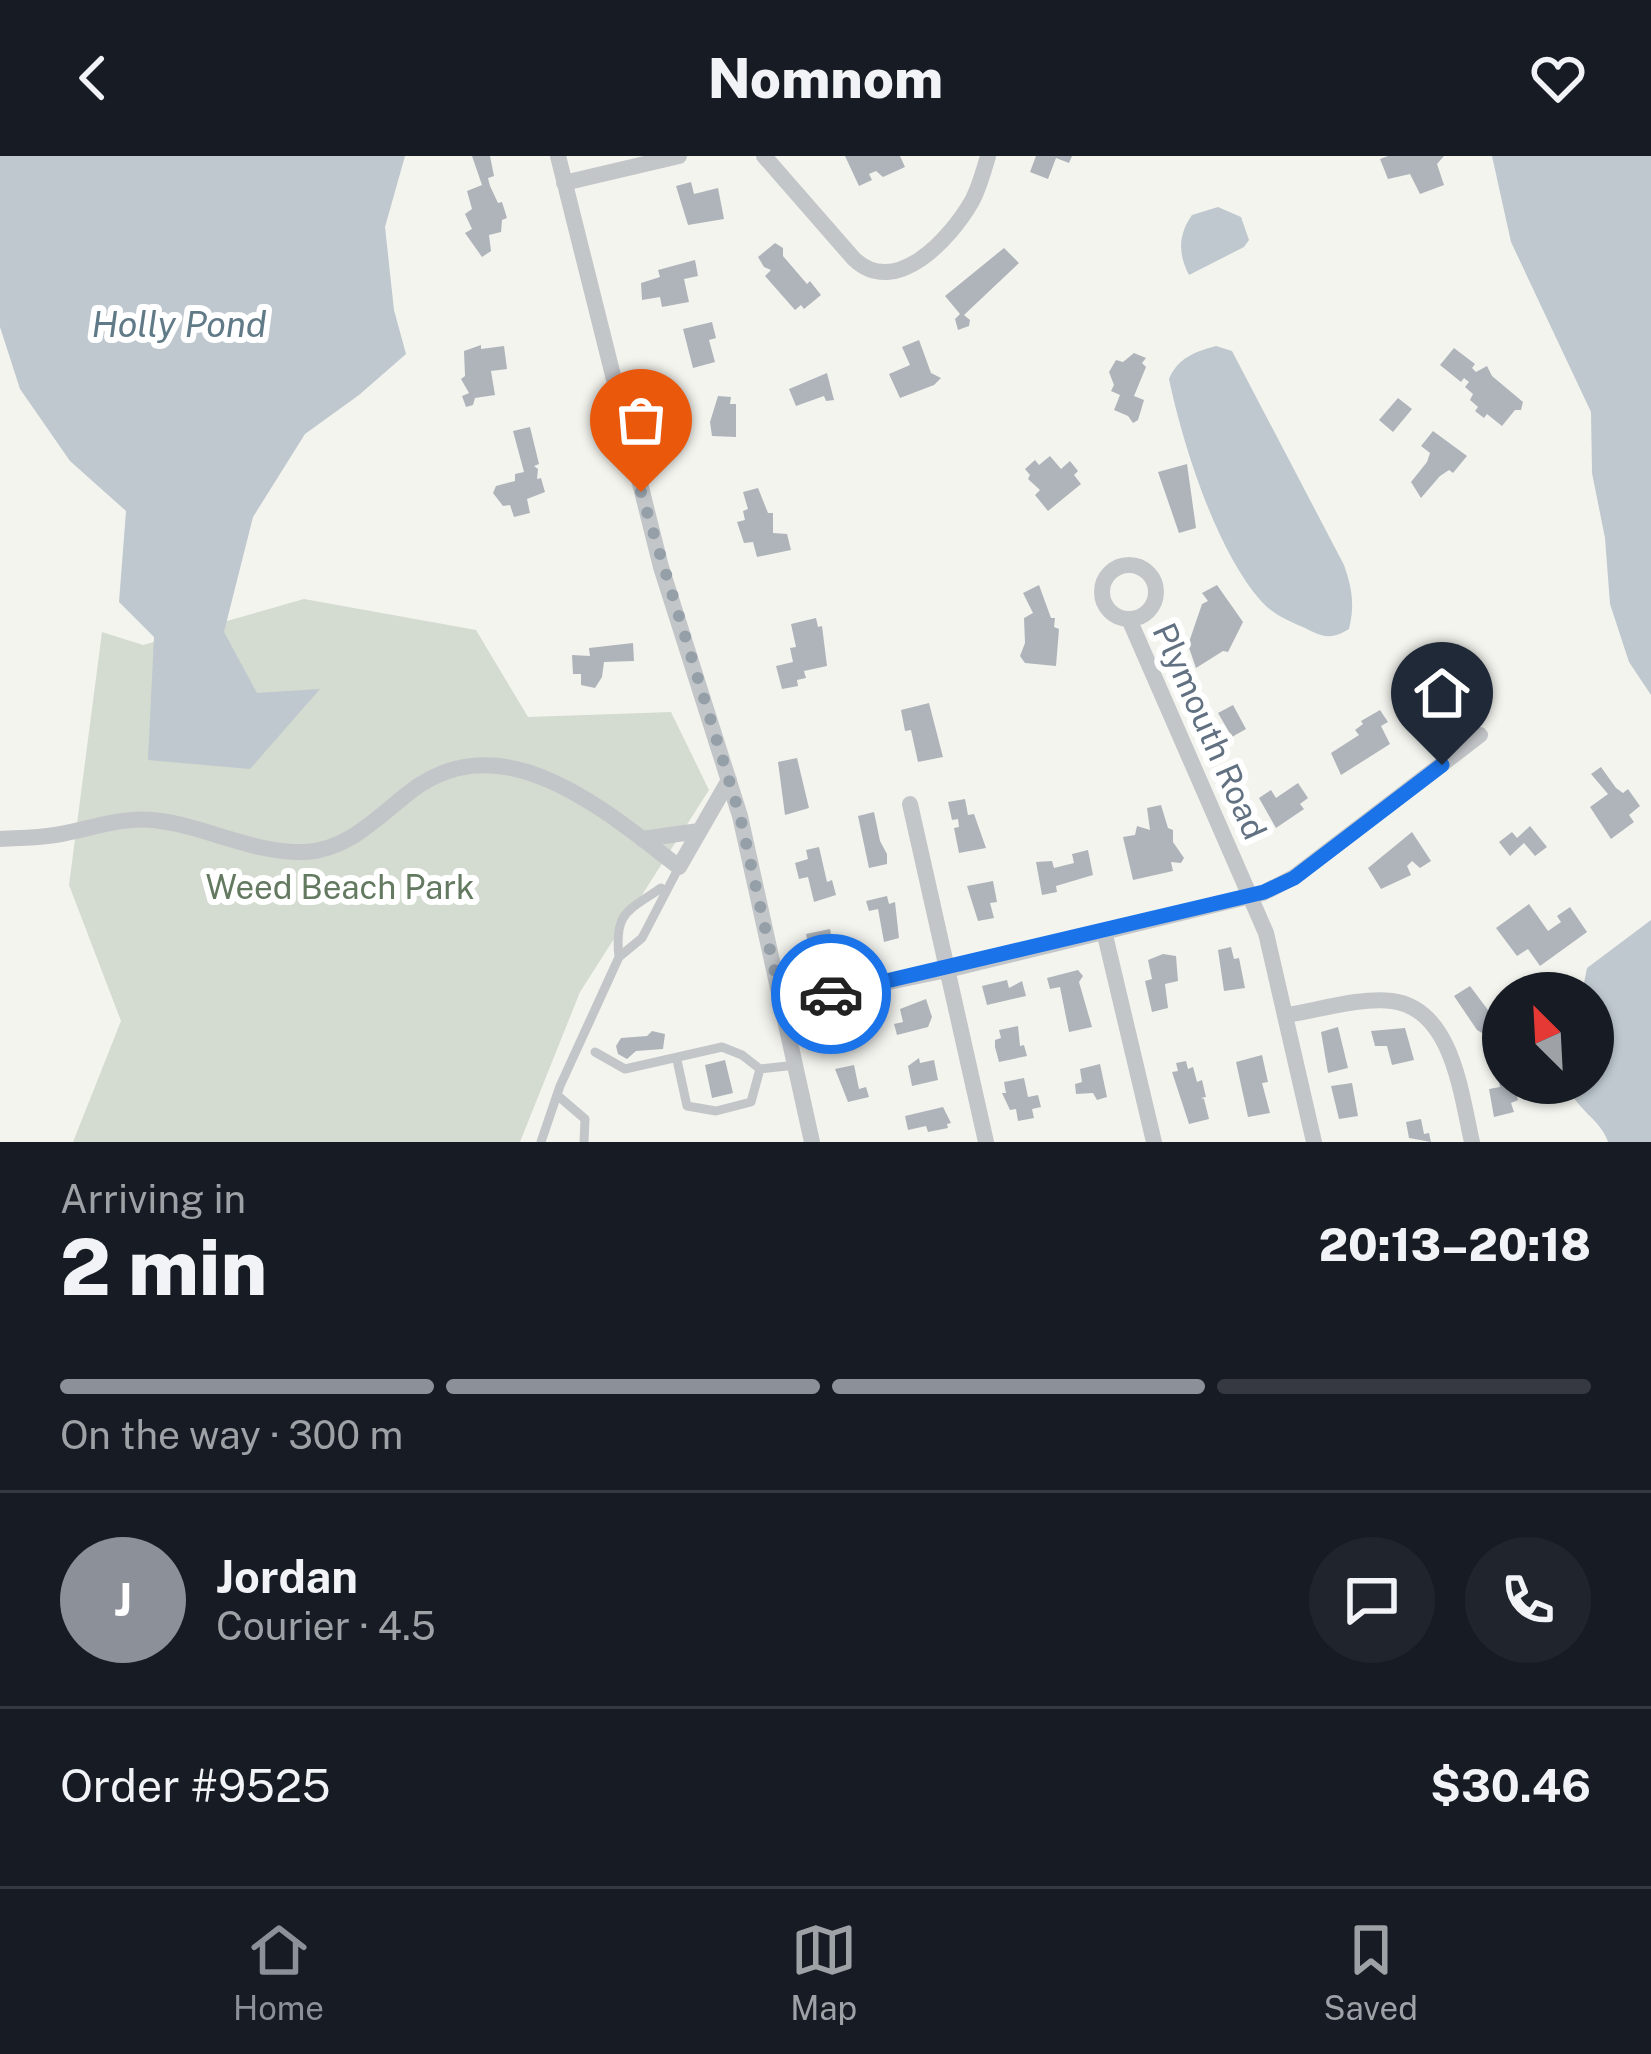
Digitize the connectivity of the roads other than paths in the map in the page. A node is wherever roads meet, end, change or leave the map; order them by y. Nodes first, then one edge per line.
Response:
1 (558, 156) edge
2 (679, 156) edge
3 (764, 156) edge
4 (988, 156) edge
5 (564, 183) junction
6 (1129, 619) dead end
7 (1480, 735) dead end
8 (729, 780) junction
9 (910, 804) dead end
10 (699, 831) junction
11 (0, 839) edge
12 (642, 839) junction
13 (679, 867) junction
14 (668, 884) junction
15 (1250, 896) junction
16 (1104, 931) junction
17 (619, 957) junction
18 (947, 970) junction
19 (782, 1004) junction
20 (1287, 1015) junction
21 (596, 1052) dead end
22 (677, 1060) junction
23 (796, 1065) junction
24 (760, 1069) junction
25 (557, 1094) junction
26 (541, 1142) edge
27 (584, 1142) edge
28 (812, 1142) edge
29 (986, 1142) edge
30 (1154, 1142) edge
31 (1314, 1142) edge
32 (1472, 1142) edge

1 - 5 street
2 - 5 street
3 - 4 street
5 - 8 street
6 - 15 street, Plymouth Road
7 - 15 street
8 - 10 street
8 - 19 street
9 - 18 street
10 - 12 street
10 - 13 street
11 - 12 street
12 - 13 street
13 - 14 lane
14 - 17 lane
14 - 17 lane
15 - 16 street
15 - 20 street, Plymouth Road
16 - 18 street
16 - 30 street
17 - 25 lane
18 - 19 street
18 - 29 street
19 - 23 street
20 - 31 street, Plymouth Road
20 - 32 street
21 - 22 lane
22 - 24 lane
22 - 24 lane
23 - 24 lane
23 - 28 street
25 - 26 lane
25 - 27 lane

